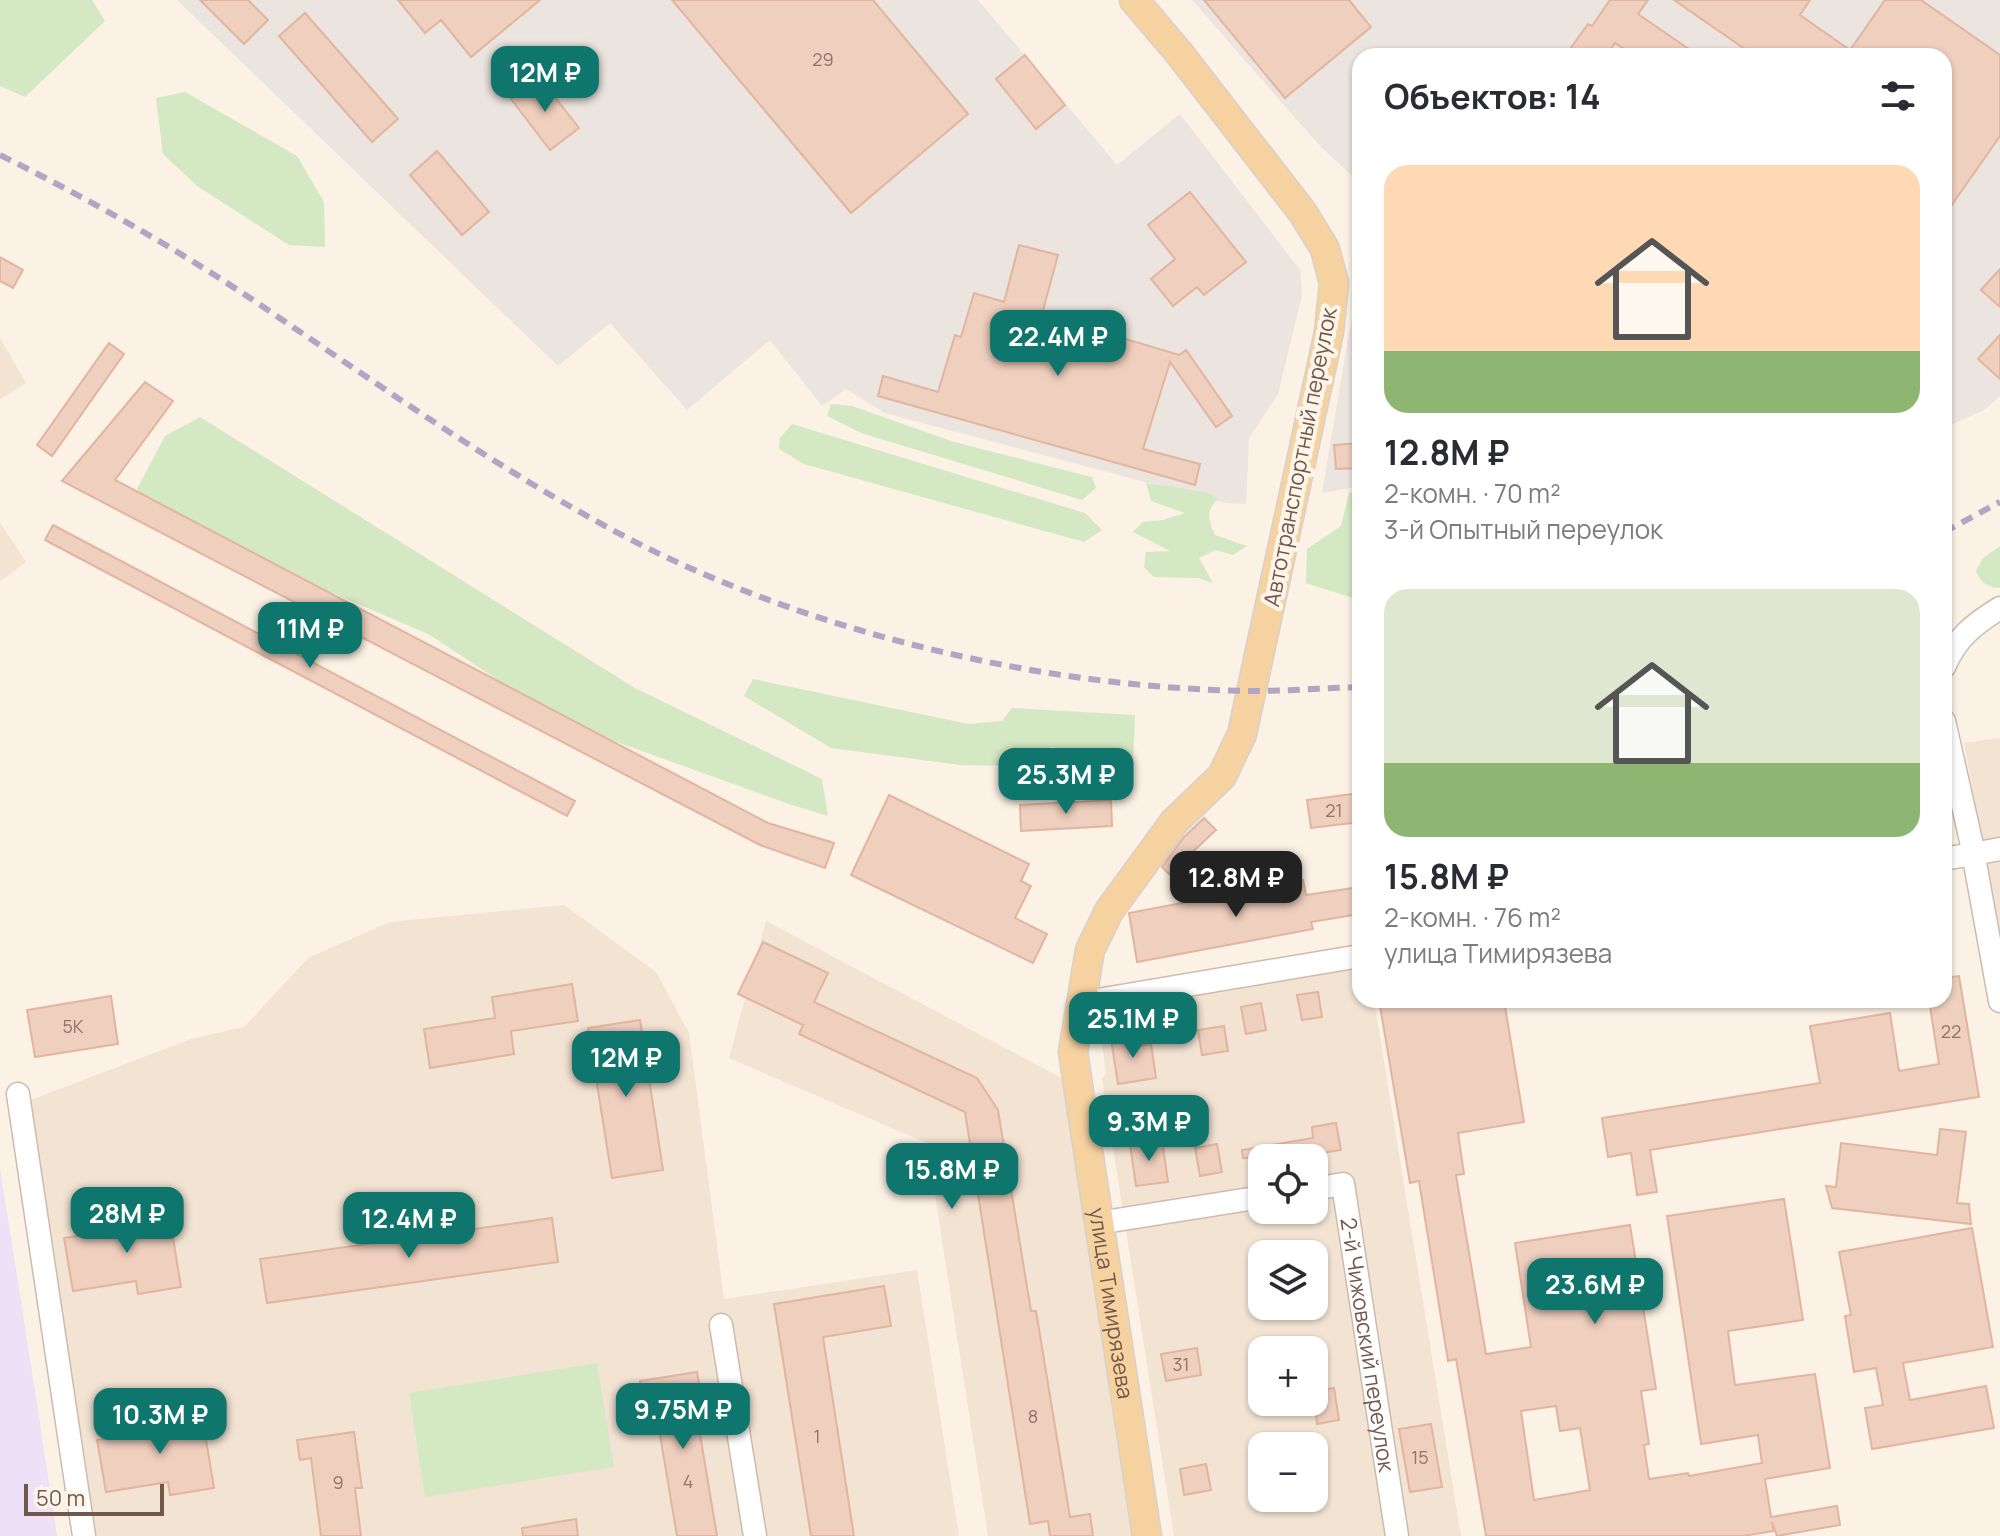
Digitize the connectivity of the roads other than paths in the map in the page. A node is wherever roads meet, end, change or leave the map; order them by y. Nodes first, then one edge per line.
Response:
1 (1134, 0) edge
2 (2000, 608) edge
3 (1952, 652) edge
4 (1253, 691) joint
5 (1952, 758) edge
6 (2000, 849) edge
7 (1973, 854) junction
8 (1952, 858) edge
9 (1352, 957) edge
10 (2000, 1001) edge
11 (1080, 1003) junction
12 (18, 1094) dead end
13 (1328, 1187) edge
14 (1248, 1199) edge
15 (1098, 1223) junction
16 (721, 1325) dead end
17 (84, 1536) edge
18 (755, 1536) edge
19 (1147, 1536) edge
20 (1397, 1536) edge

1 - 4 main road, Автотранспортный переулок
2 - 3 street
4 - 11 main road, улица Тимирязева
5 - 7 street
6 - 7 street
7 - 8 street
7 - 10 street
9 - 11 street
11 - 15 main road, улица Тимирязева
12 - 17 street
13 - 20 street, 2-й Чижовский переулок
14 - 15 street
15 - 19 main road, улица Тимирязева
16 - 18 street

